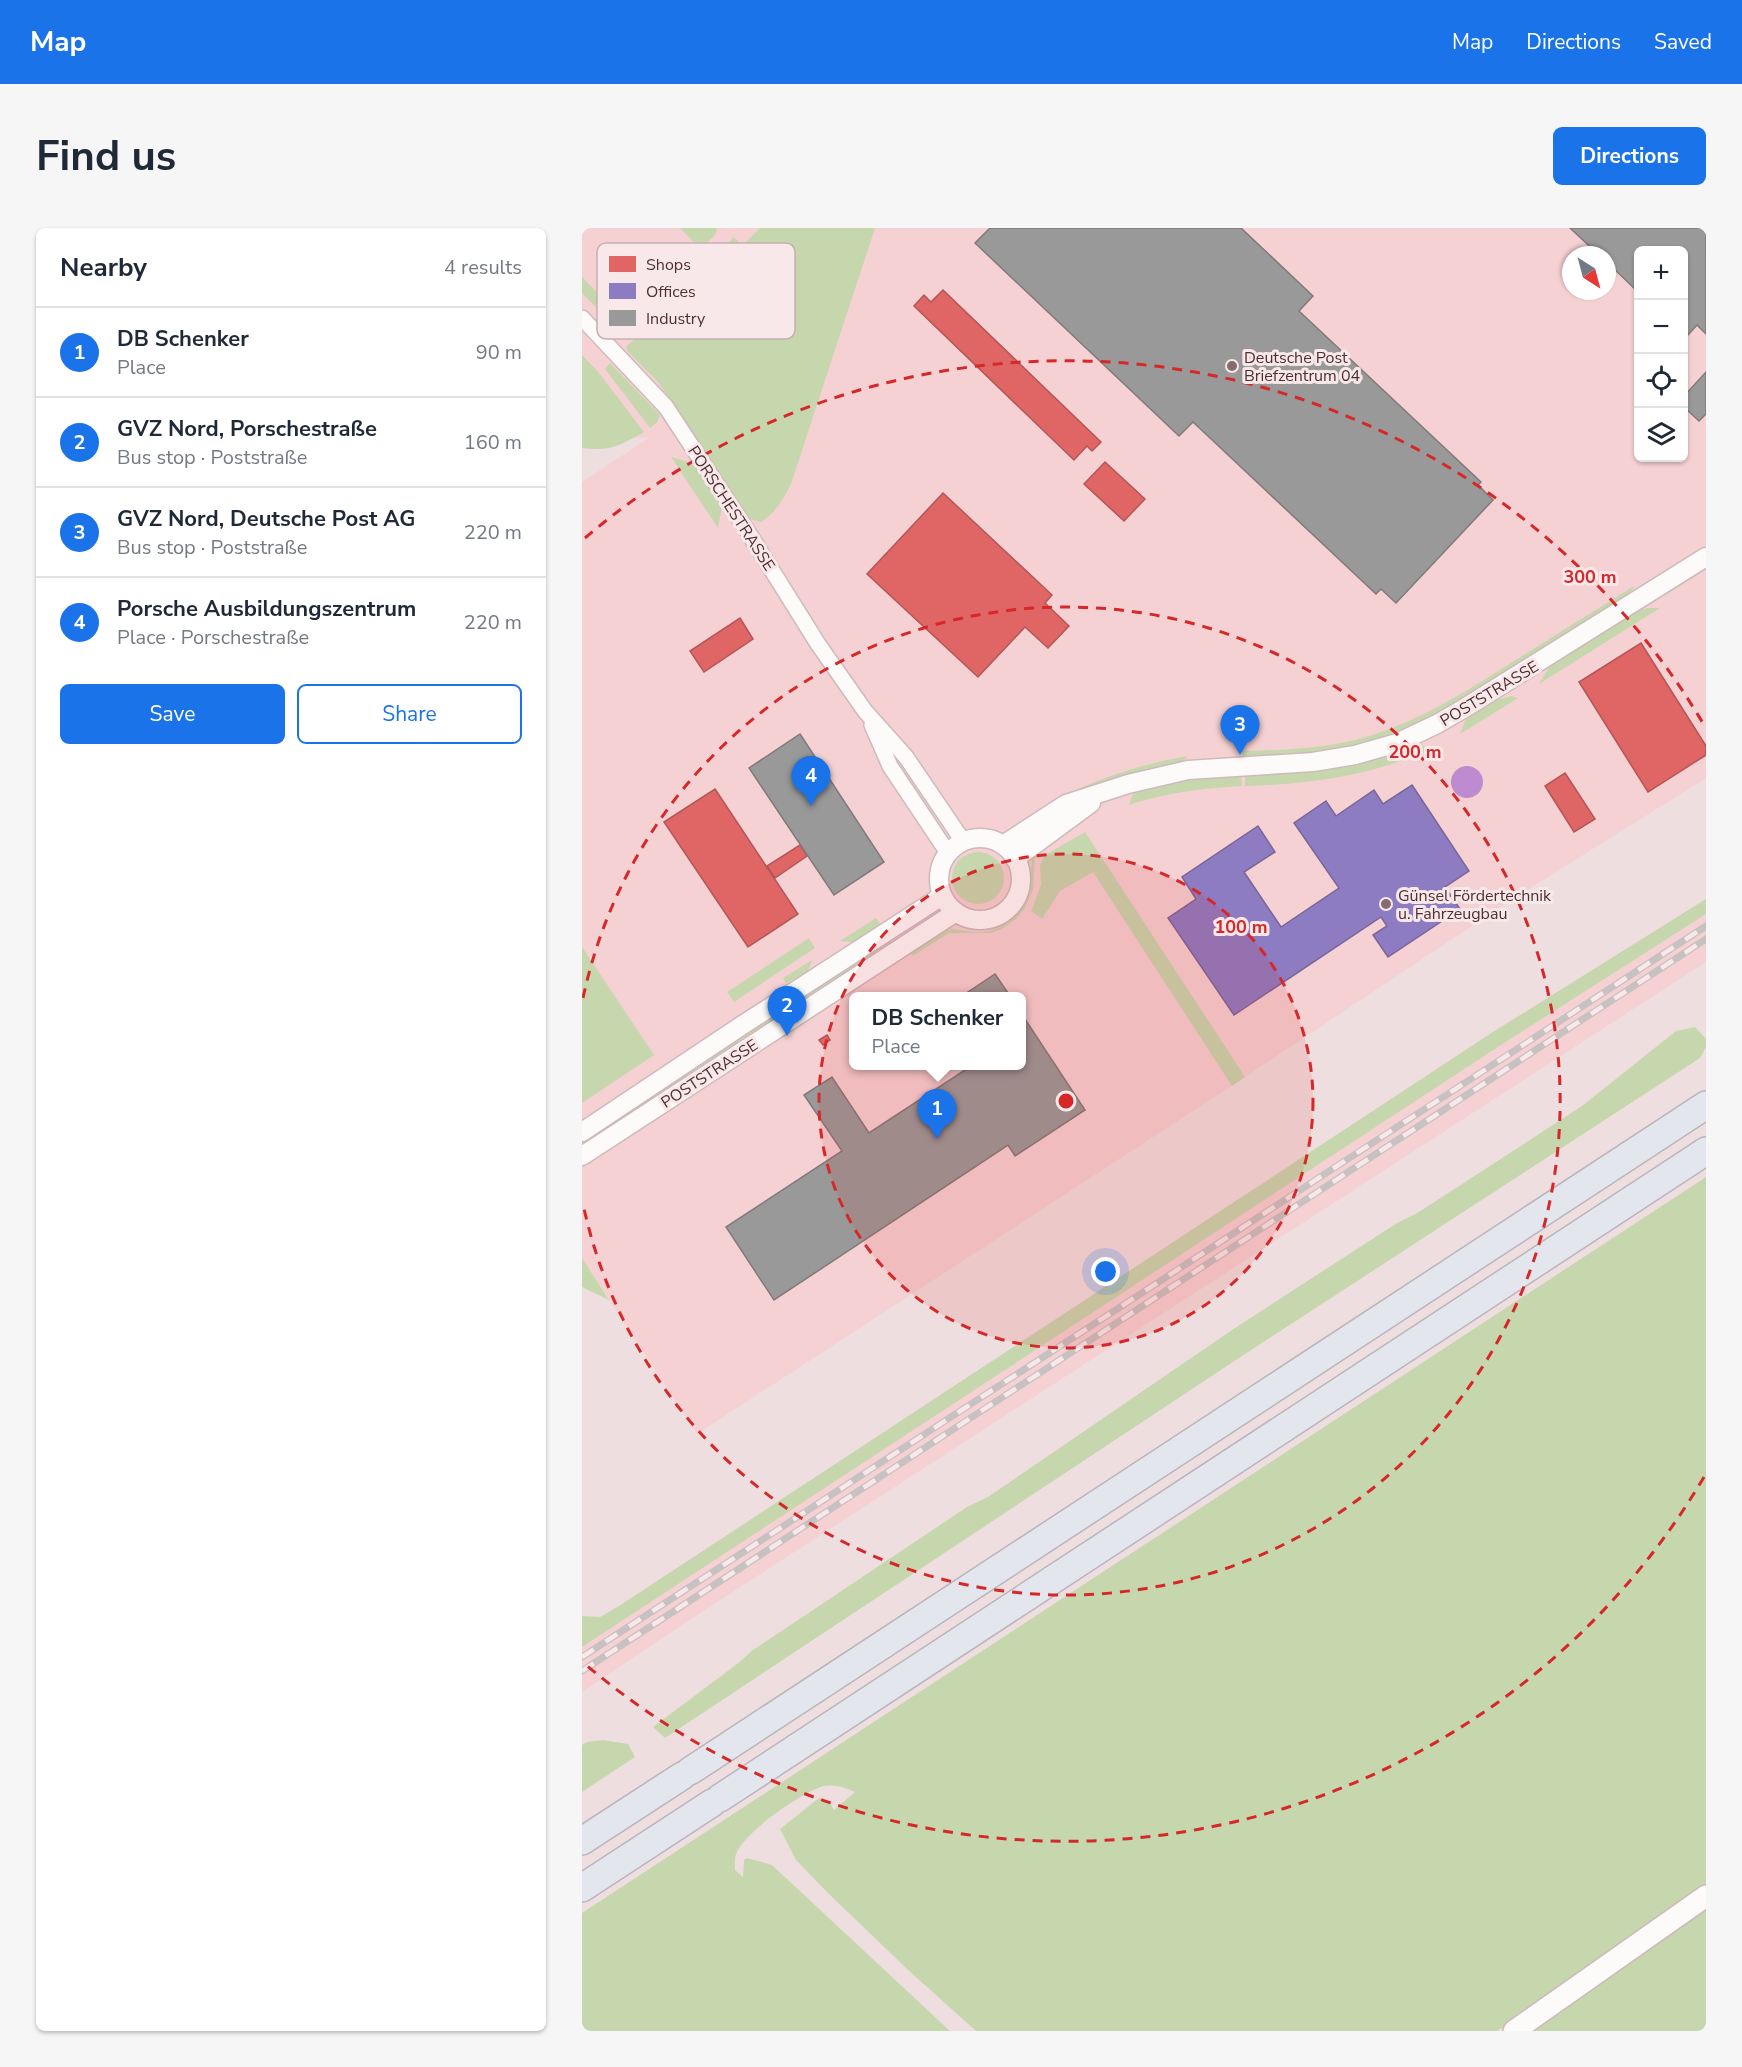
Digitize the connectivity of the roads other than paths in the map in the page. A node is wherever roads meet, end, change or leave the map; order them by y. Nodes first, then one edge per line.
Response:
1 (582, 318) edge
2 (597, 334) edge
3 (602, 339) edge
4 (1706, 557) edge
5 (865, 711) junction
6 (1107, 791) junction
7 (963, 842) junction
8 (1003, 844) junction
9 (948, 853) junction
10 (1015, 859) junction
11 (942, 896) junction
12 (956, 912) junction
13 (1706, 1106) edge
14 (582, 1132) edge
15 (1706, 1151) edge
16 (582, 1156) edge
17 (582, 1841) edge
18 (582, 1888) edge
19 (1706, 1896) edge
20 (1514, 2031) edge

1 - 2 street, PORSCHESTRASSE
3 - 5 street, PORSCHESTRASSE
4 - 6 street, POSTSTRASSE
5 - 7 street, PORSCHESTRASSE
5 - 9 street, PORSCHESTRASSE
6 - 8 street, POSTSTRASSE
6 - 10 street, POSTSTRASSE
7 - 8 street
7 - 9 street
8 - 10 street
9 - 11 street
10 - 12 street
11 - 12 street
11 - 14 street, POSTSTRASSE
12 - 16 street, POSTSTRASSE
13 - 17 highway
15 - 18 highway
19 - 20 main road

